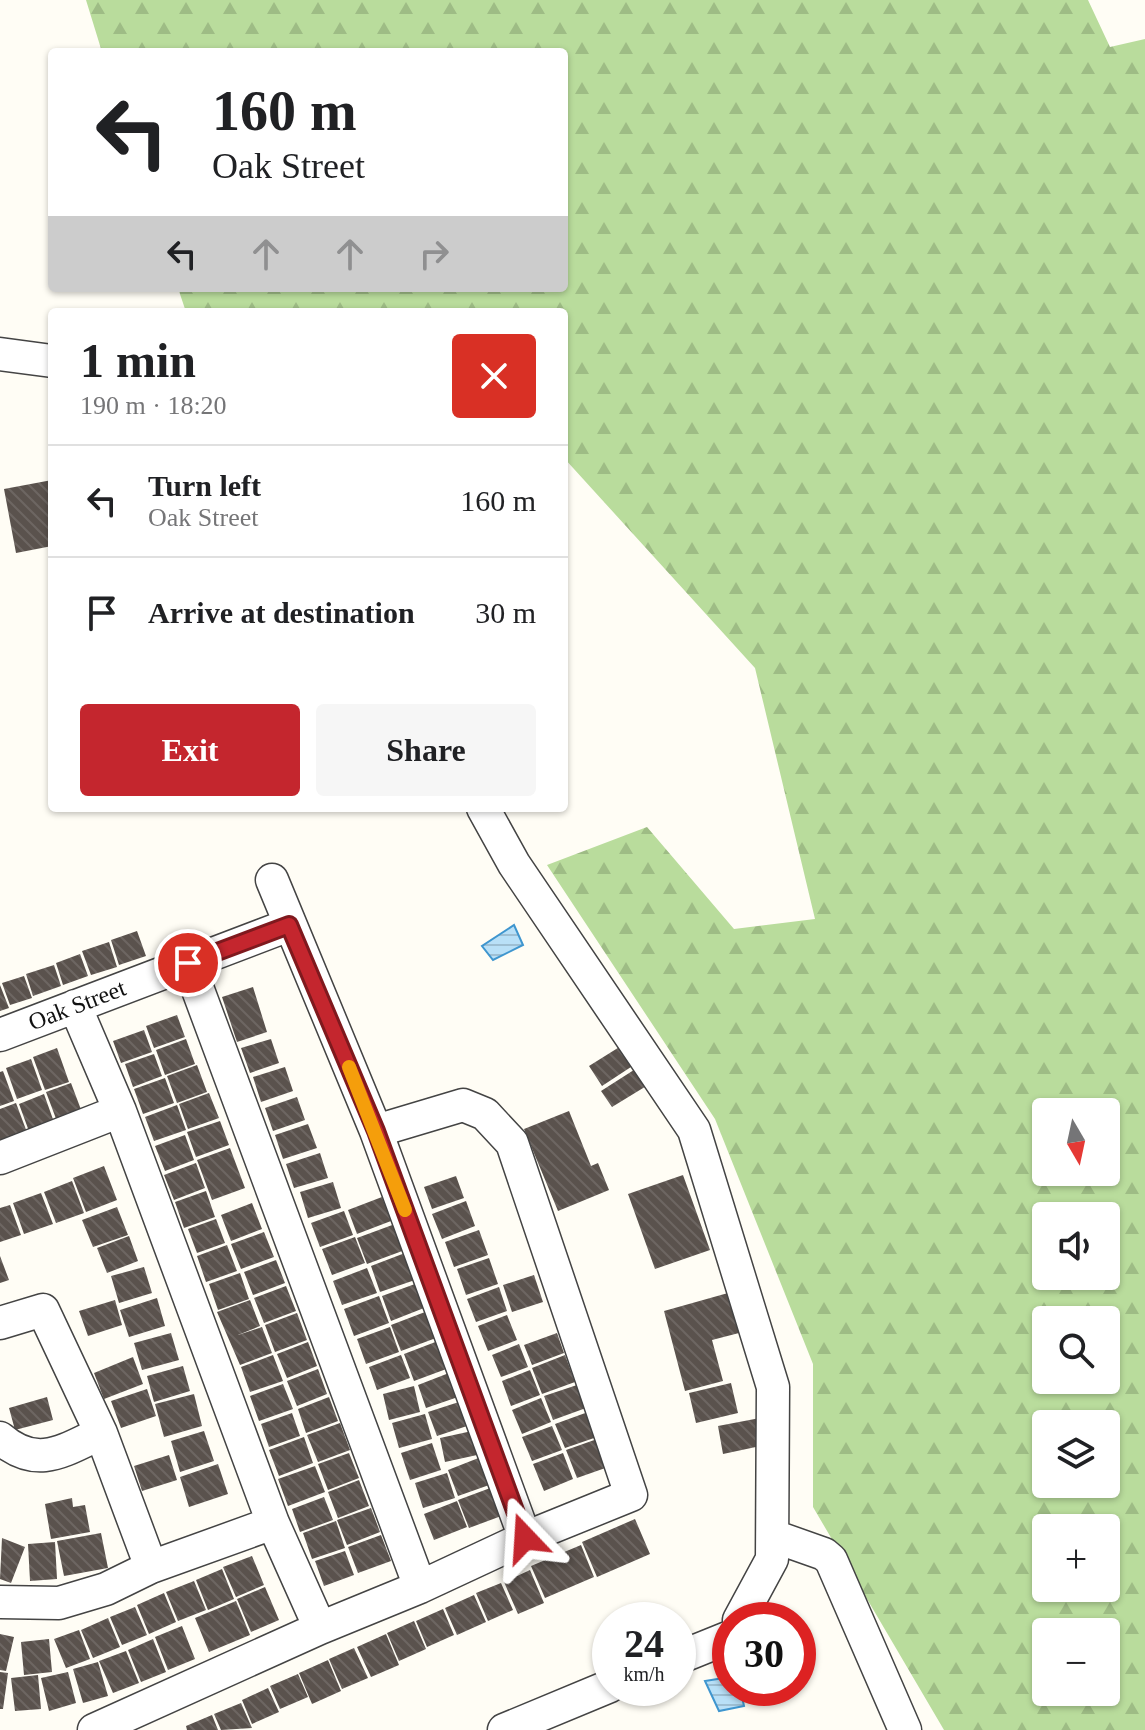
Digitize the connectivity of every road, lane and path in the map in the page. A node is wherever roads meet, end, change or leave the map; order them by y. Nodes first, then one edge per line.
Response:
1 (0, 354) edge
2 (48, 360) edge
3 (485, 812) edge
4 (272, 880) dead end
5 (289, 925) junction
6 (188, 963) junction
7 (75, 1006) junction
8 (0, 1035) edge
9 (120, 1111) junction
10 (376, 1131) junction
11 (0, 1158) edge
12 (0, 1323) edge
13 (101, 1433) junction
14 (0, 1438) edge
15 (273, 1523) junction
16 (773, 1536) junction
17 (525, 1538) junction
18 (151, 1567) junction
19 (420, 1587) junction
20 (0, 1602) edge
21 (749, 1602) edge
22 (320, 1628) junction
23 (592, 1693) edge
24 (94, 1730) edge
25 (504, 1730) edge
26 (905, 1730) edge

1 - 2 street
3 - 16 street
4 - 5 street
5 - 6 street, Oak Street
5 - 10 street
6 - 7 street, Oak Street
6 - 19 street
7 - 8 street, Oak Street
7 - 9 street
9 - 11 street
9 - 15 street
10 - 17 street
10 - 17 street
12 - 13 street
13 - 14 street
13 - 18 street
15 - 18 street
15 - 22 street
16 - 21 street
16 - 26 street
17 - 19 street
18 - 20 street
19 - 22 street
22 - 24 street
23 - 25 street

